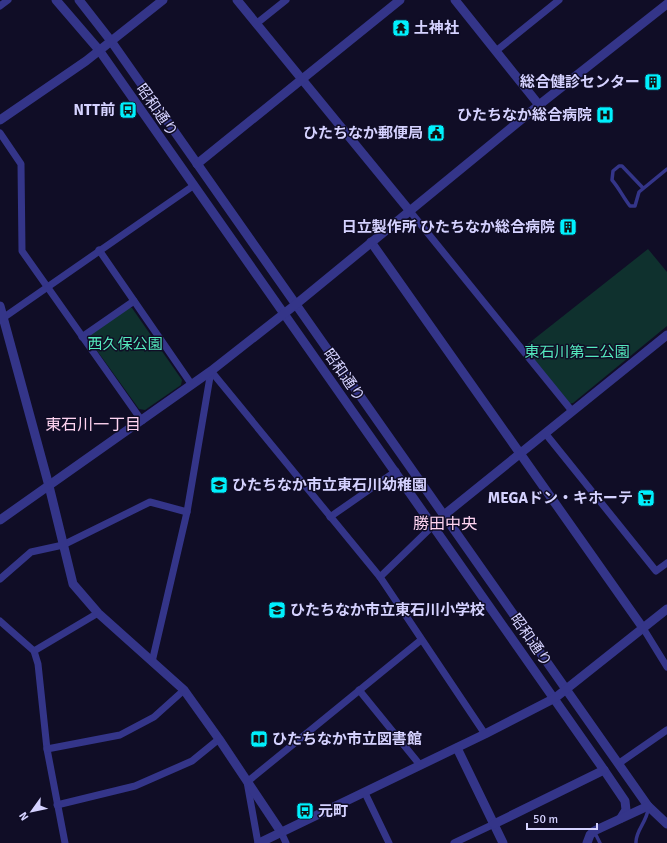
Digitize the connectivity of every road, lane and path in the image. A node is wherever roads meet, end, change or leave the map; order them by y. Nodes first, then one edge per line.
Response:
1 (8, 0) edge
2 (56, 0) edge
3 (80, 0) edge
4 (163, 0) edge
5 (236, 0) edge
6 (286, 0) edge
7 (400, 0) edge
8 (455, 0) edge
9 (559, 0) edge
10 (667, 4) edge
11 (0, 6) edge
12 (256, 24) junction
13 (111, 41) junction
14 (99, 50) junction
15 (496, 51) junction
16 (301, 80) junction
17 (539, 105) junction
18 (0, 120) edge
19 (0, 132) edge
20 (197, 164) junction
21 (667, 169) edge
22 (193, 186) junction
23 (643, 188) junction
24 (409, 210) junction
25 (371, 242) junction
26 (99, 250) junction
27 (47, 288) junction
28 (134, 301) junction
29 (295, 305) junction
30 (0, 306) edge
31 (284, 314) junction
32 (2, 319) edge
33 (667, 334) edge
34 (82, 337) junction
35 (212, 371) junction
36 (192, 385) junction
37 (572, 411) junction
38 (142, 421) junction
39 (545, 433) junction
40 (520, 454) junction
41 (396, 471) junction
42 (49, 486) junction
43 (187, 512) junction
44 (444, 515) junction
45 (330, 517) junction
46 (0, 520) edge
47 (433, 525) junction
48 (63, 545) junction
49 (667, 562) edge
50 (380, 577) junction
51 (0, 579) edge
52 (667, 609) edge
53 (98, 614) junction
54 (0, 621) edge
55 (643, 628) junction
56 (421, 640) junction
57 (34, 651) junction
58 (152, 662) junction
59 (667, 667) edge
60 (184, 690) junction
61 (359, 690) junction
62 (567, 690) junction
63 (554, 698) junction
64 (667, 730) edge
65 (484, 734) junction
66 (219, 739) junction
67 (47, 748) junction
68 (457, 748) junction
69 (618, 764) junction
70 (420, 765) junction
71 (604, 770) junction
72 (247, 782) junction
73 (365, 793) junction
74 (57, 805) junction
75 (648, 806) junction
76 (621, 818) junction
77 (494, 824) junction
78 (667, 824) edge
79 (594, 831) junction
80 (281, 832) junction
81 (65, 843) edge
82 (259, 843) edge
83 (286, 843) edge
84 (389, 843) edge
85 (454, 843) edge
86 (503, 843) edge
87 (587, 843) edge
88 (600, 843) edge
89 (636, 843) edge

1 - 11 street
2 - 14 street, 昭和通り
3 - 13 street, 昭和通り
4 - 13 street
5 - 12 street
6 - 12 street
7 - 16 street
8 - 15 street
9 - 15 street
10 - 17 street
12 - 16 street
13 - 14 street
13 - 20 street, 昭和通り
14 - 18 street
14 - 22 street, 昭和通り
15 - 17 street
16 - 20 street
16 - 24 street
17 - 24 street
19 - 27 street
20 - 29 street, 昭和通り
21 - 23 lane
22 - 26 street
22 - 31 street, 昭和通り
23 - 23 lane
24 - 25 street
24 - 37 street
25 - 29 street
25 - 40 street
26 - 27 street
26 - 28 street
27 - 32 street
27 - 34 street
28 - 34 street
28 - 36 street
29 - 31 street
29 - 44 street, 昭和通り
30 - 32 street
31 - 35 street
31 - 41 street, 昭和通り
32 - 42 street
33 - 37 street
34 - 38 street
35 - 36 street
35 - 43 street
35 - 45 street
36 - 38 street
37 - 39 street
38 - 42 street
39 - 40 street
39 - 49 street
40 - 44 street
40 - 55 street
41 - 45 street
41 - 47 street, 昭和通り
42 - 46 street
42 - 48 street
43 - 48 street
43 - 58 street
44 - 47 street
44 - 62 street, 昭和通り
45 - 50 street
47 - 50 street
47 - 63 street, 昭和通り
48 - 51 street
48 - 53 street
50 - 56 street
52 - 55 street
53 - 57 street
53 - 58 street
54 - 57 street
55 - 59 street
55 - 62 street
56 - 61 street
56 - 65 street
57 - 67 street
58 - 60 street
60 - 66 street
60 - 67 street
61 - 70 street
61 - 72 street
62 - 63 street
62 - 69 street, 昭和通り
63 - 65 street
63 - 71 street, 昭和通り
64 - 69 street
65 - 68 street
66 - 72 street
66 - 74 street
67 - 74 street
68 - 70 street
68 - 77 street
69 - 75 street, 昭和通り
70 - 73 street
71 - 76 street, 昭和通り
71 - 77 street
72 - 80 street
72 - 82 street
73 - 80 street
73 - 84 street
74 - 81 street
75 - 76 street
75 - 78 street, 昭和通り
75 - 89 lane
76 - 79 street
77 - 85 street
77 - 86 street
79 - 87 street
79 - 88 lane
80 - 82 street
80 - 83 street

